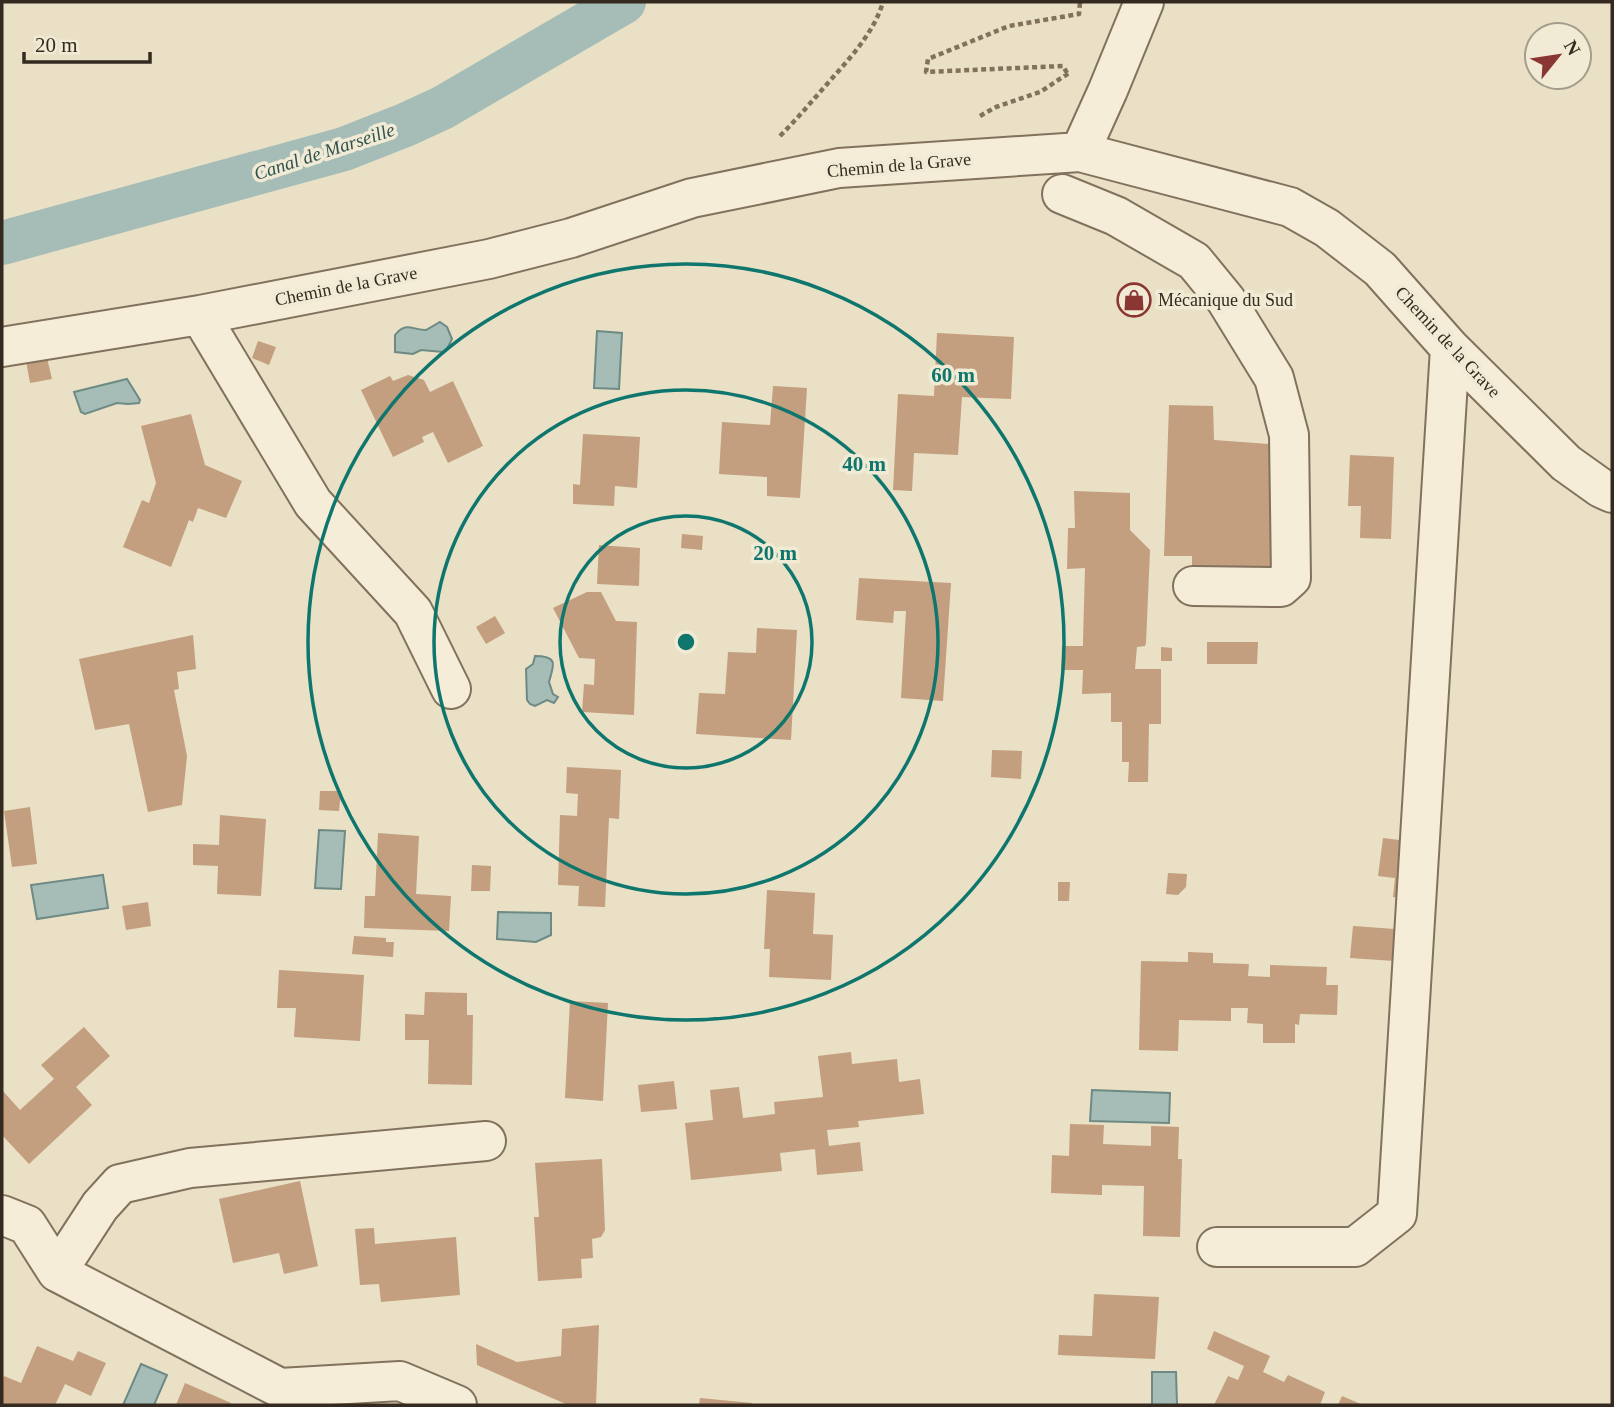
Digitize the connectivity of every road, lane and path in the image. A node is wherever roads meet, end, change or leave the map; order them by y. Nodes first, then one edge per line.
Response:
1 (883, 2) edge
2 (1080, 2) edge
3 (1144, 2) edge
4 (1077, 72) dead end
5 (1068, 73) junction
6 (972, 120) dead end
7 (777, 140) dead end
8 (1080, 152) junction
9 (1062, 194) dead end
10 (201, 315) junction
11 (2, 347) edge
12 (1450, 348) junction
13 (1612, 493) edge
14 (1193, 586) dead end
15 (451, 689) dead end
16 (486, 1141) dead end
17 (2, 1215) edge
18 (1217, 1247) dead end
19 (57, 1272) junction
20 (457, 1405) edge

1 - 7 path
2 - 5 path
3 - 8 street
4 - 5 path
5 - 6 path
8 - 10 street, Chemin de la Grave
8 - 12 street, Chemin de la Grave
9 - 14 street
10 - 11 street, Chemin de la Grave
10 - 15 street
12 - 13 street, Chemin de la Grave
12 - 18 street
16 - 19 street
17 - 19 street
19 - 20 street

